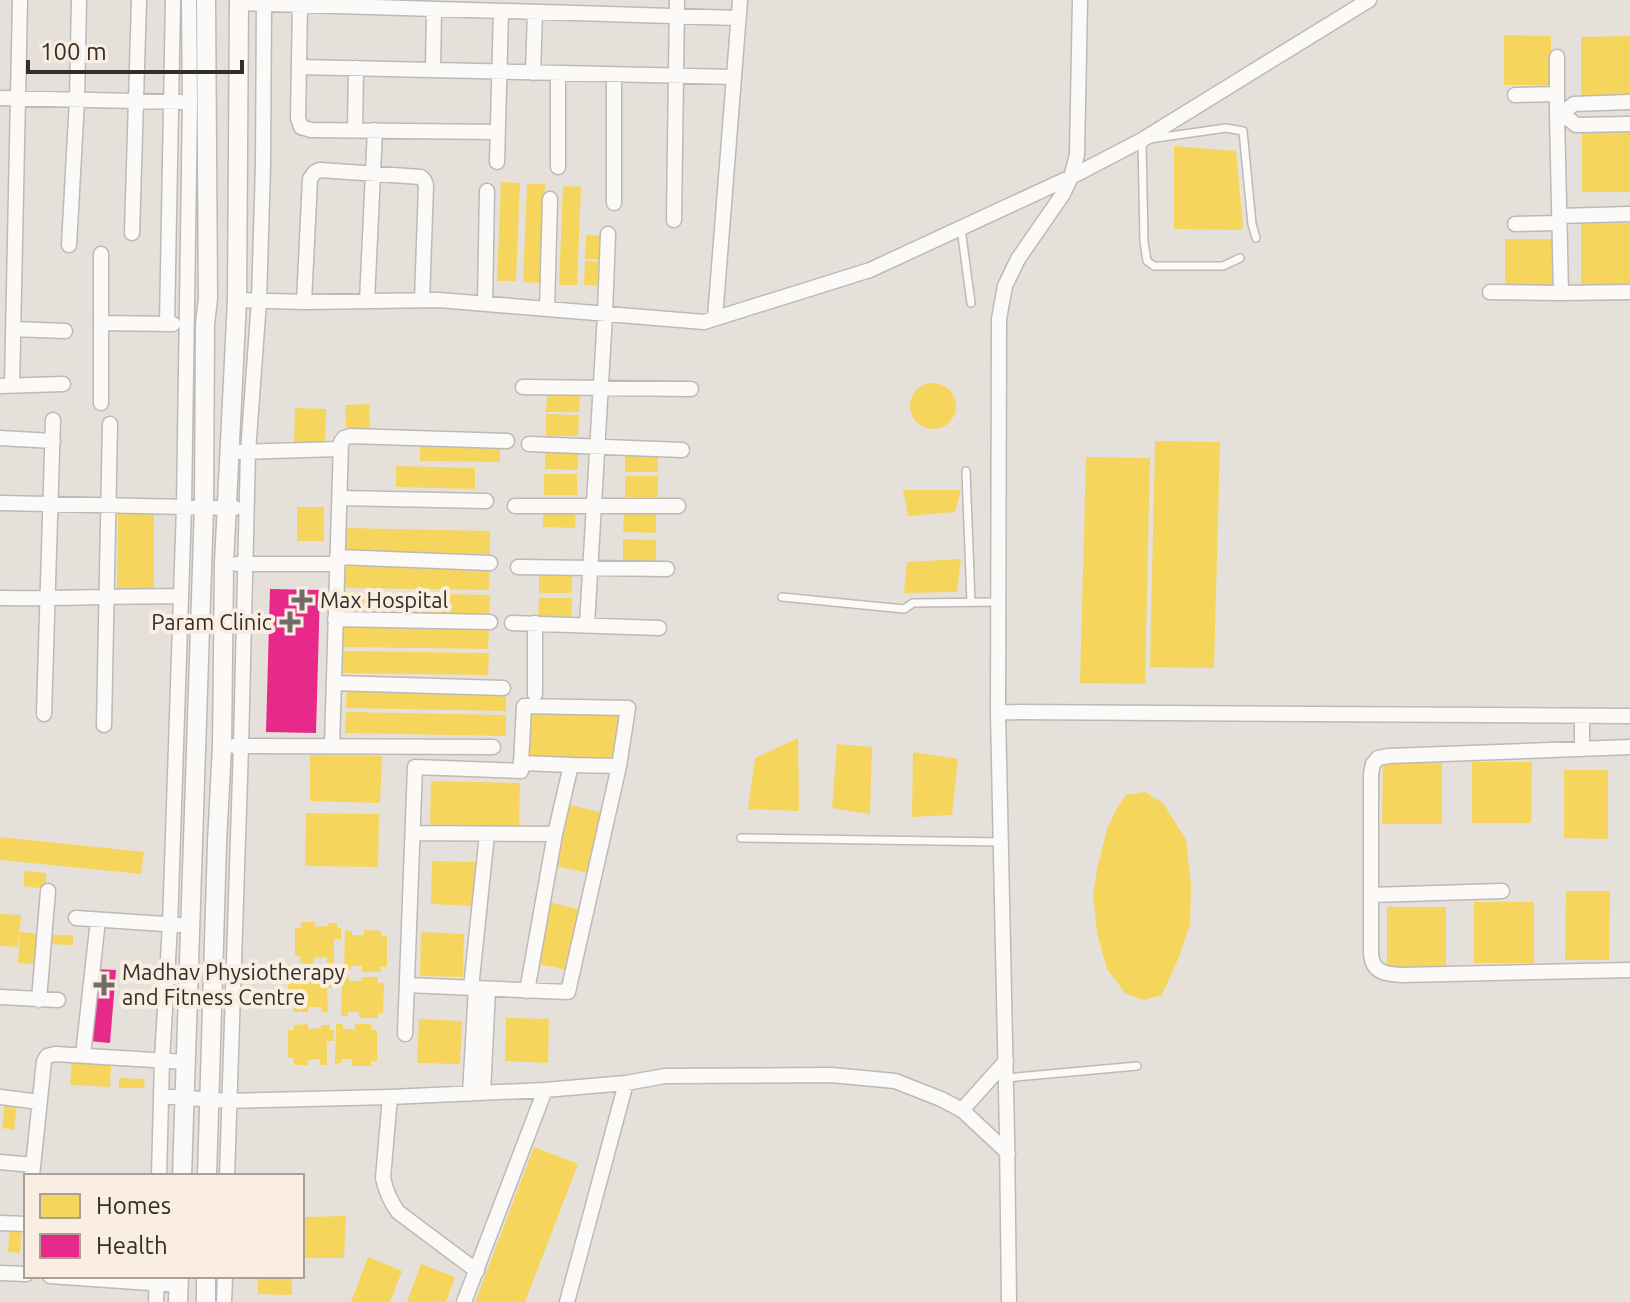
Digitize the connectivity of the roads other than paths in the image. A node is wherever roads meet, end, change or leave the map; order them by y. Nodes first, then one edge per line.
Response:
1 (20, 0) edge
2 (79, 0) edge
3 (139, 0) edge
4 (173, 0) edge
5 (189, 0) edge
6 (206, 0) edge
7 (677, 0) edge
8 (740, 0) edge
9 (1080, 0) edge
10 (1369, 0) edge
11 (239, 2) edge
12 (264, 2) edge
13 (328, 3) edge
14 (392, 4) edge
15 (300, 5) junction
16 (450, 5) edge
17 (1352, 6) edge
18 (434, 9) junction
19 (501, 11) junction
20 (535, 12) junction
21 (677, 16) junction
22 (738, 18) junction
23 (1557, 57) dead end
24 (299, 67) junction
25 (356, 68) junction
26 (433, 70) junction
27 (500, 72) junction
28 (533, 73) junction
29 (558, 73) junction
30 (614, 74) junction
31 (676, 76) junction
32 (734, 77) junction
33 (1557, 94) junction
34 (1515, 95) dead end
35 (0, 98) edge
36 (18, 98) junction
37 (77, 100) junction
38 (136, 101) junction
39 (172, 101) junction
40 (198, 102) junction
41 (1630, 102) edge
42 (1559, 113) junction
43 (1630, 124) edge
44 (355, 130) junction
45 (375, 130) junction
46 (498, 132) junction
47 (1142, 140) junction
48 (497, 162) dead end
49 (558, 167) dead end
50 (373, 173) junction
51 (1071, 177) junction
52 (487, 191) dead end
53 (550, 199) dead end
54 (614, 203) dead end
55 (1630, 214) edge
56 (1559, 219) junction
57 (674, 220) dead end
58 (1515, 224) dead end
59 (961, 228) junction
60 (132, 233) dead end
61 (608, 234) dead end
62 (1256, 238) dead end
63 (69, 245) dead end
64 (101, 254) dead end
65 (1240, 258) dead end
66 (6, 288) edge
67 (1490, 292) dead end
68 (1630, 292) edge
69 (1561, 293) junction
70 (237, 300) junction
71 (422, 300) junction
72 (259, 301) junction
73 (367, 301) junction
74 (304, 302) junction
75 (971, 303) dead end
76 (485, 304) junction
77 (547, 309) junction
78 (605, 314) junction
79 (715, 318) junction
80 (101, 323) junction
81 (167, 324) junction
82 (196, 324) junction
83 (65, 331) dead end
84 (9, 335) edge
85 (63, 384) dead end
86 (6, 386) edge
87 (523, 387) dead end
88 (600, 388) junction
89 (691, 389) dead end
90 (101, 403) dead end
91 (53, 420) dead end
92 (110, 424) dead end
93 (0, 438) edge
94 (53, 441) junction
95 (507, 441) dead end
96 (529, 444) dead end
97 (597, 445) junction
98 (340, 449) junction
99 (682, 450) dead end
100 (239, 452) junction
101 (966, 471) dead end
102 (340, 498) junction
103 (486, 501) dead end
104 (0, 503) edge
105 (51, 504) junction
106 (109, 505) junction
107 (515, 506) dead end
108 (594, 506) junction
109 (678, 506) dead end
110 (184, 507) junction
111 (204, 507) junction
112 (227, 508) junction
113 (247, 508) junction
114 (337, 560) junction
115 (490, 563) dead end
116 (224, 564) junction
117 (246, 564) junction
118 (518, 567) dead end
119 (591, 568) junction
120 (667, 569) dead end
121 (107, 596) junction
122 (181, 596) junction
123 (782, 597) dead end
124 (0, 598) edge
125 (48, 599) junction
126 (971, 602) junction
127 (998, 602) junction
128 (335, 619) junction
129 (490, 622) dead end
130 (512, 623) dead end
131 (535, 623) junction
132 (587, 625) junction
133 (659, 628) dead end
134 (334, 683) junction
135 (503, 688) dead end
136 (535, 694) dead end
137 (998, 712) junction
138 (44, 714) dead end
139 (1582, 716) junction
140 (1630, 716) edge
141 (104, 725) dead end
142 (222, 746) junction
143 (241, 746) junction
144 (332, 746) junction
145 (493, 747) dead end
146 (1630, 747) edge
147 (1582, 749) junction
148 (521, 763) junction
149 (571, 765) junction
150 (619, 766) junction
151 (413, 833) junction
152 (487, 834) junction
153 (555, 834) junction
154 (741, 838) dead end
155 (1001, 842) junction
156 (48, 891) dead end
157 (1502, 891) dead end
158 (1371, 895) junction
159 (76, 918) dead end
160 (98, 920) junction
161 (170, 925) junction
162 (190, 926) junction
163 (1630, 970) edge
164 (407, 985) junction
165 (479, 988) junction
166 (527, 991) junction
167 (0, 997) edge
168 (39, 1000) junction
169 (58, 1000) dead end
170 (405, 1034) dead end
171 (83, 1055) junction
172 (162, 1060) junction
173 (1006, 1061) junction
174 (186, 1062) junction
175 (1137, 1066) dead end
176 (1006, 1078) junction
177 (626, 1083) junction
178 (545, 1090) junction
179 (476, 1093) junction
180 (161, 1096) junction
181 (0, 1097) edge
182 (184, 1097) junction
183 (390, 1097) junction
184 (208, 1100) junction
185 (228, 1101) junction
186 (40, 1102) junction
187 (962, 1110) junction
188 (1008, 1153) junction
189 (0, 1162) edge
190 (33, 1170) edge
191 (159, 1174) edge
192 (182, 1174) edge
193 (207, 1174) edge
194 (227, 1174) edge
195 (0, 1223) edge
196 (24, 1224) edge
197 (477, 1271) junction
198 (0, 1273) edge
199 (24, 1274) edge
200 (103, 1278) edge
201 (206, 1278) edge
202 (225, 1278) edge
203 (156, 1280) edge
204 (179, 1288) edge
205 (156, 1302) edge
206 (206, 1302) edge
207 (224, 1302) edge
208 (464, 1302) edge
209 (567, 1302) edge
210 (1009, 1302) edge

1 - 36 street
2 - 37 street
3 - 38 street
4 - 39 street
5 - 40 street
6 - 40 street
7 - 21 street
8 - 22 street
9 - 51 street
10 - 17 street
11 - 12 street
11 - 70 street
12 - 15 street
12 - 72 street
13 - 14 street
13 - 15 street
14 - 18 street
15 - 24 street
16 - 18 street
16 - 19 street
17 - 47 street
18 - 26 street
19 - 20 street
19 - 27 street
20 - 21 street
20 - 28 street
21 - 22 street
21 - 31 street
22 - 32 street
23 - 33 street
24 - 25 street
24 - 44 street
25 - 26 street
25 - 44 street
26 - 27 street
27 - 28 street
27 - 46 street
28 - 29 street
29 - 30 street
29 - 49 street
30 - 31 street
30 - 54 street
31 - 32 street
31 - 57 street
32 - 79 street
33 - 34 street
33 - 42 street
35 - 36 street
36 - 37 street
36 - 66 street
37 - 38 street
37 - 63 street
38 - 39 street
38 - 60 street
39 - 40 street
39 - 81 street
40 - 82 street
41 - 42 street
42 - 43 street
42 - 56 street
44 - 45 street
45 - 46 street
45 - 50 street
46 - 48 street
47 - 51 street
47 - 62 lane
47 - 65 lane
50 - 71 street
50 - 73 street
50 - 74 street
51 - 59 street
51 - 127 street
52 - 76 street
53 - 77 street
55 - 56 street
56 - 58 street
56 - 69 street
59 - 75 lane
59 - 79 street
61 - 78 street
64 - 80 street
66 - 84 street
67 - 69 street
68 - 69 street
70 - 72 street
70 - 100 street
71 - 73 street
71 - 76 street
72 - 74 street
72 - 100 street
73 - 74 street
76 - 77 street
77 - 78 street
78 - 79 street
78 - 88 street
80 - 81 street
80 - 90 street
81 - 82 street
82 - 110 street
82 - 111 street
83 - 84 street
84 - 86 street
85 - 86 street
87 - 88 street
88 - 89 street
88 - 97 street
91 - 94 street
92 - 106 street
93 - 94 street
94 - 105 street
95 - 98 street
96 - 97 street
97 - 99 street
97 - 108 street
98 - 100 street
98 - 102 street
100 - 112 street
100 - 113 street
101 - 126 lane
102 - 103 street
102 - 114 street
104 - 105 street
105 - 106 street
105 - 125 street
106 - 110 street
106 - 121 street
107 - 108 street
108 - 109 street
108 - 119 street
110 - 111 street
110 - 122 street
111 - 112 street
111 - 162 street
112 - 113 street
112 - 116 street
113 - 117 street
114 - 115 street
114 - 117 street
114 - 128 street
116 - 117 street
116 - 142 street
117 - 143 street
118 - 119 street
119 - 120 street
119 - 132 street
121 - 122 street
121 - 125 street
121 - 141 street
122 - 161 street
123 - 126 lane
124 - 125 street
125 - 138 street
126 - 127 lane
127 - 137 street
128 - 129 street
128 - 134 street
130 - 131 street
131 - 132 street
131 - 136 street
132 - 133 street
134 - 135 street
134 - 144 street
137 - 139 street
137 - 155 street
139 - 140 street
139 - 147 street
142 - 143 street
142 - 184 street
143 - 144 street
143 - 185 street
144 - 145 street
146 - 147 street
147 - 158 street
148 - 149 street
148 - 150 street
148 - 151 street
149 - 150 street
149 - 153 street
150 - 166 street
151 - 152 street
151 - 164 street
152 - 153 street
152 - 165 street
153 - 166 street
154 - 155 lane
155 - 173 street
156 - 168 street
157 - 158 street
158 - 163 street
159 - 160 street
160 - 161 street
160 - 171 street
161 - 162 street
161 - 172 street
162 - 174 street
164 - 165 street
164 - 170 street
165 - 166 street
165 - 179 street
167 - 168 street
168 - 169 street
171 - 172 street
171 - 186 street
172 - 174 street
172 - 180 street
173 - 176 street
173 - 187 street
174 - 182 street
175 - 176 lane
176 - 188 street
177 - 178 street
177 - 187 street
177 - 209 street
178 - 179 street
178 - 197 street
179 - 183 street
180 - 182 street
180 - 191 street
181 - 186 street
182 - 184 street
182 - 192 street
183 - 185 street
183 - 197 street
184 - 185 street
184 - 193 street
185 - 194 street
186 - 190 street
187 - 188 street
188 - 210 street
189 - 190 street
195 - 196 street
197 - 208 street
198 - 199 street
200 - 203 street
201 - 206 street
202 - 207 street
203 - 204 street
203 - 205 street

